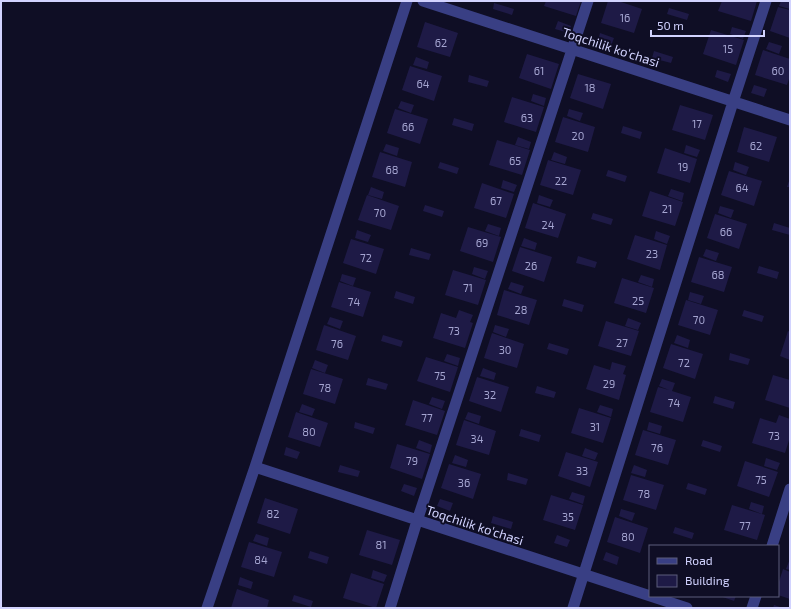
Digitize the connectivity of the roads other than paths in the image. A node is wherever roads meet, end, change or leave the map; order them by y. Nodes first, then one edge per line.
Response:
1 (407, 1) edge
2 (423, 1) edge
3 (588, 1) edge
4 (766, 1) edge
5 (572, 49) junction
6 (733, 102) junction
7 (790, 120) edge
8 (255, 467) junction
9 (790, 489) edge
10 (417, 521) junction
11 (772, 545) edge
12 (583, 575) junction
13 (649, 596) edge
14 (652, 597) edge
15 (756, 597) edge
16 (207, 608) edge
17 (390, 608) edge
18 (573, 608) edge
19 (687, 608) edge
20 (752, 608) edge

1 - 8 street
2 - 5 street, Toqchilik ko'chasi
3 - 5 street
4 - 6 street
5 - 6 street, Toqchilik ko'chasi
5 - 10 street
6 - 7 street, Toqchilik ko'chasi
6 - 12 street
8 - 10 street, Toqchilik ko'chasi
8 - 16 street
9 - 11 street
10 - 12 street, Toqchilik ko'chasi
10 - 17 street
12 - 13 street, Toqchilik ko'chasi
12 - 18 street
14 - 19 street, Toqchilik ko'chasi
15 - 20 street

